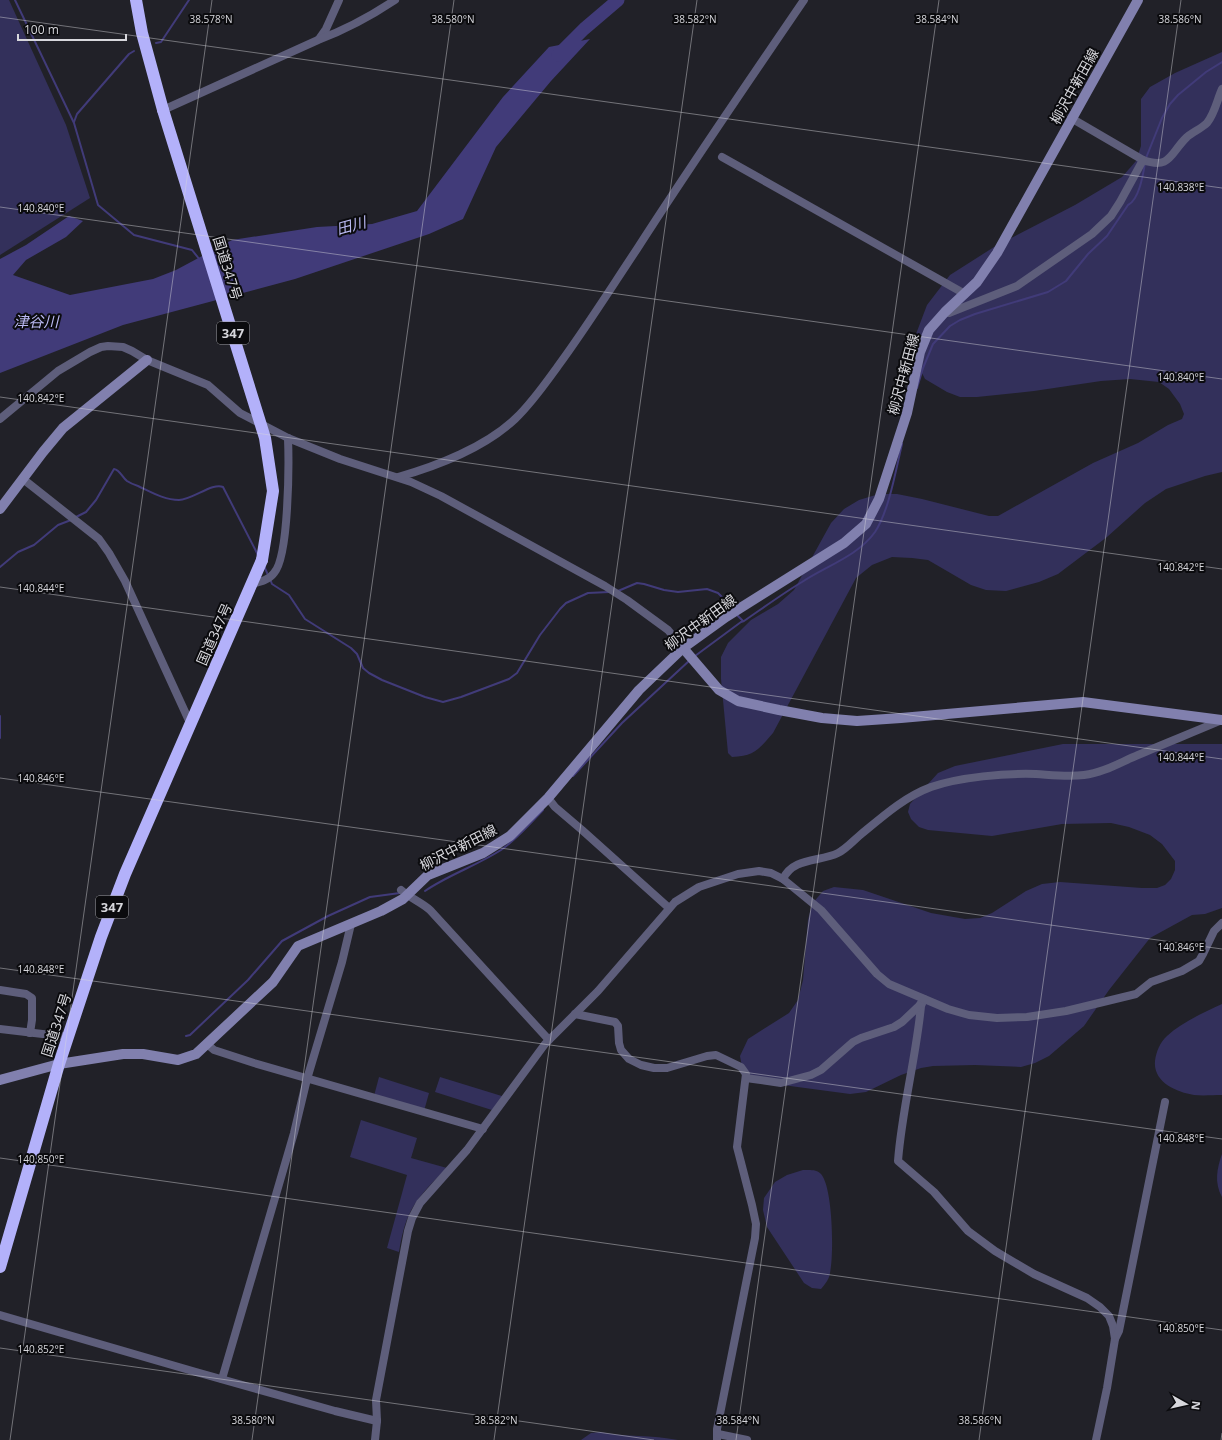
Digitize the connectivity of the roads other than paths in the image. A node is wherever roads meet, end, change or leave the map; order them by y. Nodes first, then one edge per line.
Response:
1 (136, 0) edge
2 (339, 0) edge
3 (395, 0) edge
4 (804, 0) edge
5 (1138, 0) edge
6 (318, 40) junction
7 (1222, 89) edge
8 (163, 110) junction
9 (1072, 118) junction
10 (722, 157) dead end
11 (1143, 160) junction
12 (965, 294) junction
13 (945, 312) junction
14 (147, 360) junction
15 (0, 418) edge
16 (288, 438) junction
17 (397, 478) junction
18 (23, 479) junction
19 (0, 509) edge
20 (252, 584) junction
21 (686, 651) junction
22 (1222, 720) edge
23 (191, 725) junction
24 (548, 798) junction
25 (783, 879) junction
26 (404, 893) junction
27 (669, 908) junction
28 (1222, 923) edge
29 (351, 924) junction
30 (0, 990) edge
31 (924, 999) junction
32 (575, 1014) junction
33 (0, 1029) edge
34 (30, 1033) junction
35 (68, 1037) junction
36 (549, 1040) junction
37 (207, 1044) junction
38 (59, 1064) junction
39 (746, 1078) junction
40 (307, 1079) junction
41 (0, 1080) edge
42 (1165, 1102) dead end
43 (483, 1129) junction
44 (0, 1268) edge
45 (0, 1315) edge
46 (1114, 1339) junction
47 (222, 1379) junction
48 (377, 1421) junction
49 (717, 1437) edge
50 (375, 1440) edge
51 (747, 1440) edge
52 (1096, 1440) edge

1 - 8 highway, 国道347号 / 347
2 - 6 street
3 - 6 street
4 - 17 street
5 - 9 main road, 柳沢中新田線
6 - 8 street
7 - 11 street
8 - 20 highway, 国道347号 / 347, bridge
9 - 11 street
9 - 12 main road, 柳沢中新田線
10 - 12 street
11 - 13 street
12 - 13 main road, 柳沢中新田線
13 - 21 main road, 柳沢中新田線
14 - 15 street
14 - 16 street
14 - 18 main road
16 - 17 street
16 - 20 street
17 - 21 street
18 - 19 main road
18 - 23 street
20 - 23 highway, 国道347号 / 347
21 - 22 main road
21 - 24 main road, 柳沢中新田線
22 - 25 street
23 - 35 highway, 国道347号 / 347
24 - 26 main road, 柳沢中新田線
24 - 27 street
25 - 27 street
25 - 31 street
26 - 29 main road, 柳沢中新田線
26 - 36 street
27 - 32 street
28 - 31 street
29 - 37 main road, 柳沢中新田線
29 - 40 street
30 - 34 street
31 - 39 street
31 - 46 street
32 - 36 street
32 - 39 street
33 - 34 street
34 - 35 street
35 - 38 highway, 国道347号 / 347
36 - 43 street
37 - 38 main road, 柳沢中新田線
37 - 40 street
38 - 41 main road, 柳沢中新田線
38 - 44 highway, 国道347号 / 347
39 - 49 street
40 - 43 street
40 - 47 street
42 - 46 street
43 - 48 street
45 - 47 street
46 - 52 street
47 - 48 street
48 - 50 street
49 - 51 street

